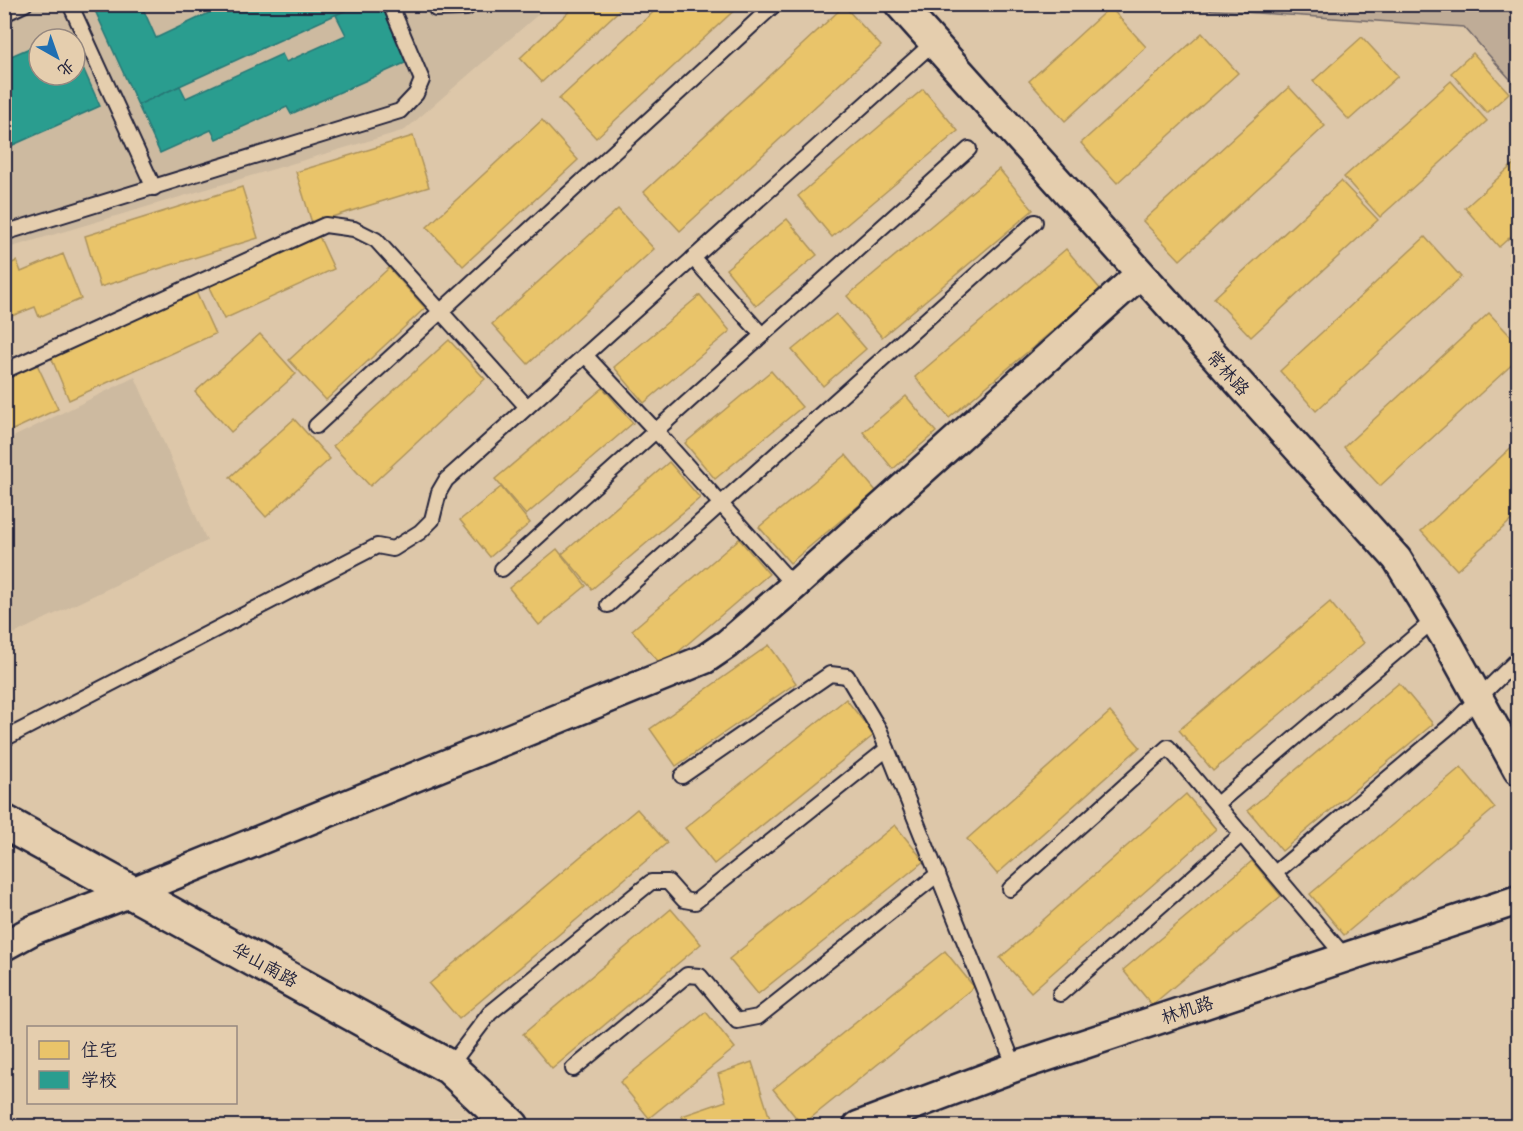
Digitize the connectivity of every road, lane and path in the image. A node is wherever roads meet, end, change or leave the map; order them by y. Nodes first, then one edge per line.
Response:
1 (25, 4) edge
2 (70, 4) edge
3 (390, 4) edge
4 (434, 4) edge
5 (471, 4) edge
6 (776, 4) edge
7 (899, 4) edge
8 (4, 14) edge
9 (933, 43) junction
10 (969, 149) dead end
11 (154, 188) junction
12 (1035, 222) dead end
13 (4, 233) edge
14 (693, 258) junction
15 (1140, 274) junction
16 (440, 311) junction
17 (762, 335) junction
18 (585, 355) junction
19 (4, 371) edge
20 (527, 407) junction
21 (315, 426) dead end
22 (656, 431) junction
23 (720, 504) junction
24 (502, 569) dead end
25 (794, 586) junction
26 (608, 605) dead end
27 (1434, 620) junction
28 (1518, 659) edge
29 (1478, 697) junction
30 (4, 739) edge
31 (887, 749) junction
32 (1518, 770) edge
33 (682, 776) dead end
34 (1217, 804) junction
35 (4, 822) edge
36 (1242, 834) junction
37 (1275, 873) junction
38 (938, 874) junction
39 (1010, 889) dead end
40 (132, 892) junction
41 (1518, 900) edge
42 (4, 946) edge
43 (1345, 957) junction
44 (1060, 994) dead end
45 (449, 1066) junction
46 (1015, 1067) junction
47 (573, 1069) dead end
48 (512, 1126) edge
49 (858, 1126) edge

1 - 8 lane
2 - 11 lane
3 - 11 lane
4 - 5 lane
6 - 16 lane
7 - 9 street, 常林路
9 - 14 lane
9 - 15 street, 常林路
10 - 17 lane
11 - 13 lane
12 - 23 lane
14 - 17 lane
14 - 18 lane
15 - 25 street
15 - 27 street, 常林路
16 - 19 lane
16 - 20 lane
16 - 21 lane
17 - 22 lane
18 - 20 lane
18 - 22 lane
20 - 30 lane
22 - 23 lane
22 - 24 lane
23 - 25 lane
23 - 26 lane
25 - 40 street
27 - 29 street, 常林路
27 - 34 lane
28 - 29 lane
29 - 32 street, 常林路
29 - 37 lane
31 - 33 lane
31 - 38 lane
31 - 45 lane
34 - 36 lane
34 - 39 lane
35 - 40 street, 华山南路
36 - 37 lane
36 - 44 lane
37 - 43 lane
38 - 46 lane
38 - 47 lane
40 - 42 street
40 - 45 street, 华山南路
41 - 43 street, 林机路
43 - 46 street, 林机路
45 - 48 street, 华山南路
46 - 49 street, 林机路

